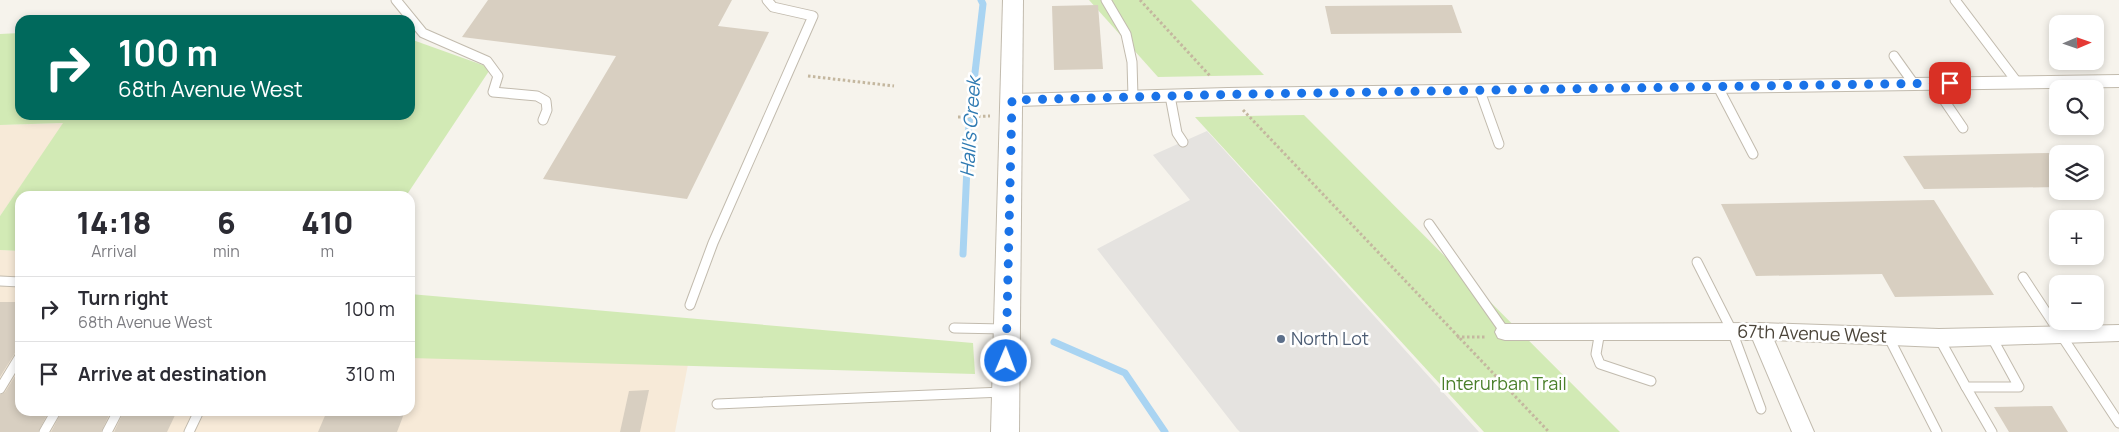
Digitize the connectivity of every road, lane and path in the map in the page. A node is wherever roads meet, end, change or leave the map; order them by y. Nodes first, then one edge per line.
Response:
1 (396, 0) edge
2 (767, 0) edge
3 (1013, 0) edge
4 (1106, 0) edge
5 (1140, 0) edge
6 (1955, 0) edge
7 (408, 15) edge
8 (415, 23) edge
9 (1894, 56) dead end
10 (808, 76) dead end
11 (1215, 81) dead end
12 (2119, 81) edge
13 (2017, 82) junction
14 (1914, 84) junction
15 (1933, 84) junction
16 (894, 86) dead end
17 (1718, 87) junction
18 (1480, 90) junction
19 (1170, 96) junction
20 (1133, 97) junction
21 (1012, 100) junction
22 (1238, 106) dead end
23 (958, 116) dead end
24 (990, 116) dead end
25 (543, 120) dead end
26 (1963, 128) dead end
27 (1183, 142) dead end
28 (1499, 144) dead end
29 (1753, 154) dead end
30 (1429, 224) dead end
31 (1697, 262) dead end
32 (2023, 277) dead end
33 (0, 281) edge
34 (15, 282) edge
35 (690, 305) dead end
36 (954, 328) dead end
37 (1007, 329) junction
38 (1600, 331) junction
39 (1732, 331) junction
40 (1760, 331) junction
41 (1505, 332) junction
42 (2119, 333) edge
43 (2060, 334) junction
44 (1888, 336) junction
45 (1991, 336) junction
46 (1457, 337) junction
47 (1939, 338) junction
48 (15, 364) edge
49 (1651, 381) dead end
50 (1966, 386) junction
51 (0, 389) edge
52 (1006, 392) junction
53 (717, 404) dead end
54 (1761, 409) dead end
55 (53, 416) edge
56 (116, 416) edge
57 (197, 416) edge
58 (2119, 423) edge
59 (44, 432) edge
60 (108, 432) edge
61 (189, 432) edge
62 (1005, 432) edge
63 (1549, 432) edge
64 (1803, 432) edge
65 (1937, 432) edge
66 (1992, 432) edge

1 - 7 lane
2 - 35 lane
3 - 21 street
4 - 20 lane
5 - 11 path
6 - 13 lane
8 - 25 lane
9 - 14 lane
10 - 16 path
12 - 13 street
13 - 15 street
14 - 15 street
14 - 17 street
15 - 26 lane
17 - 18 street
17 - 29 lane
18 - 19 street
18 - 28 lane
19 - 20 street
19 - 27 lane
20 - 21 street
21 - 37 street
22 - 46 path
23 - 24 path
30 - 41 lane
31 - 39 lane
32 - 43 lane
33 - 34 lane
36 - 37 lane
37 - 52 street
38 - 39 street, 67th Avenue West
38 - 41 street, 67th Avenue West
38 - 49 lane
39 - 40 street, 67th Avenue West
39 - 54 lane
40 - 44 street, 67th Avenue West
40 - 64 street
41 - 46 path
42 - 43 street, 67th Avenue West
43 - 45 street, 67th Avenue West
43 - 58 lane
44 - 47 street, 67th Avenue West
44 - 65 lane
45 - 47 street, 67th Avenue West
45 - 50 lane
46 - 63 path
47 - 50 lane
48 - 51 lane
50 - 66 lane
52 - 53 lane
52 - 62 street
55 - 59 lane
56 - 60 lane
57 - 61 lane

